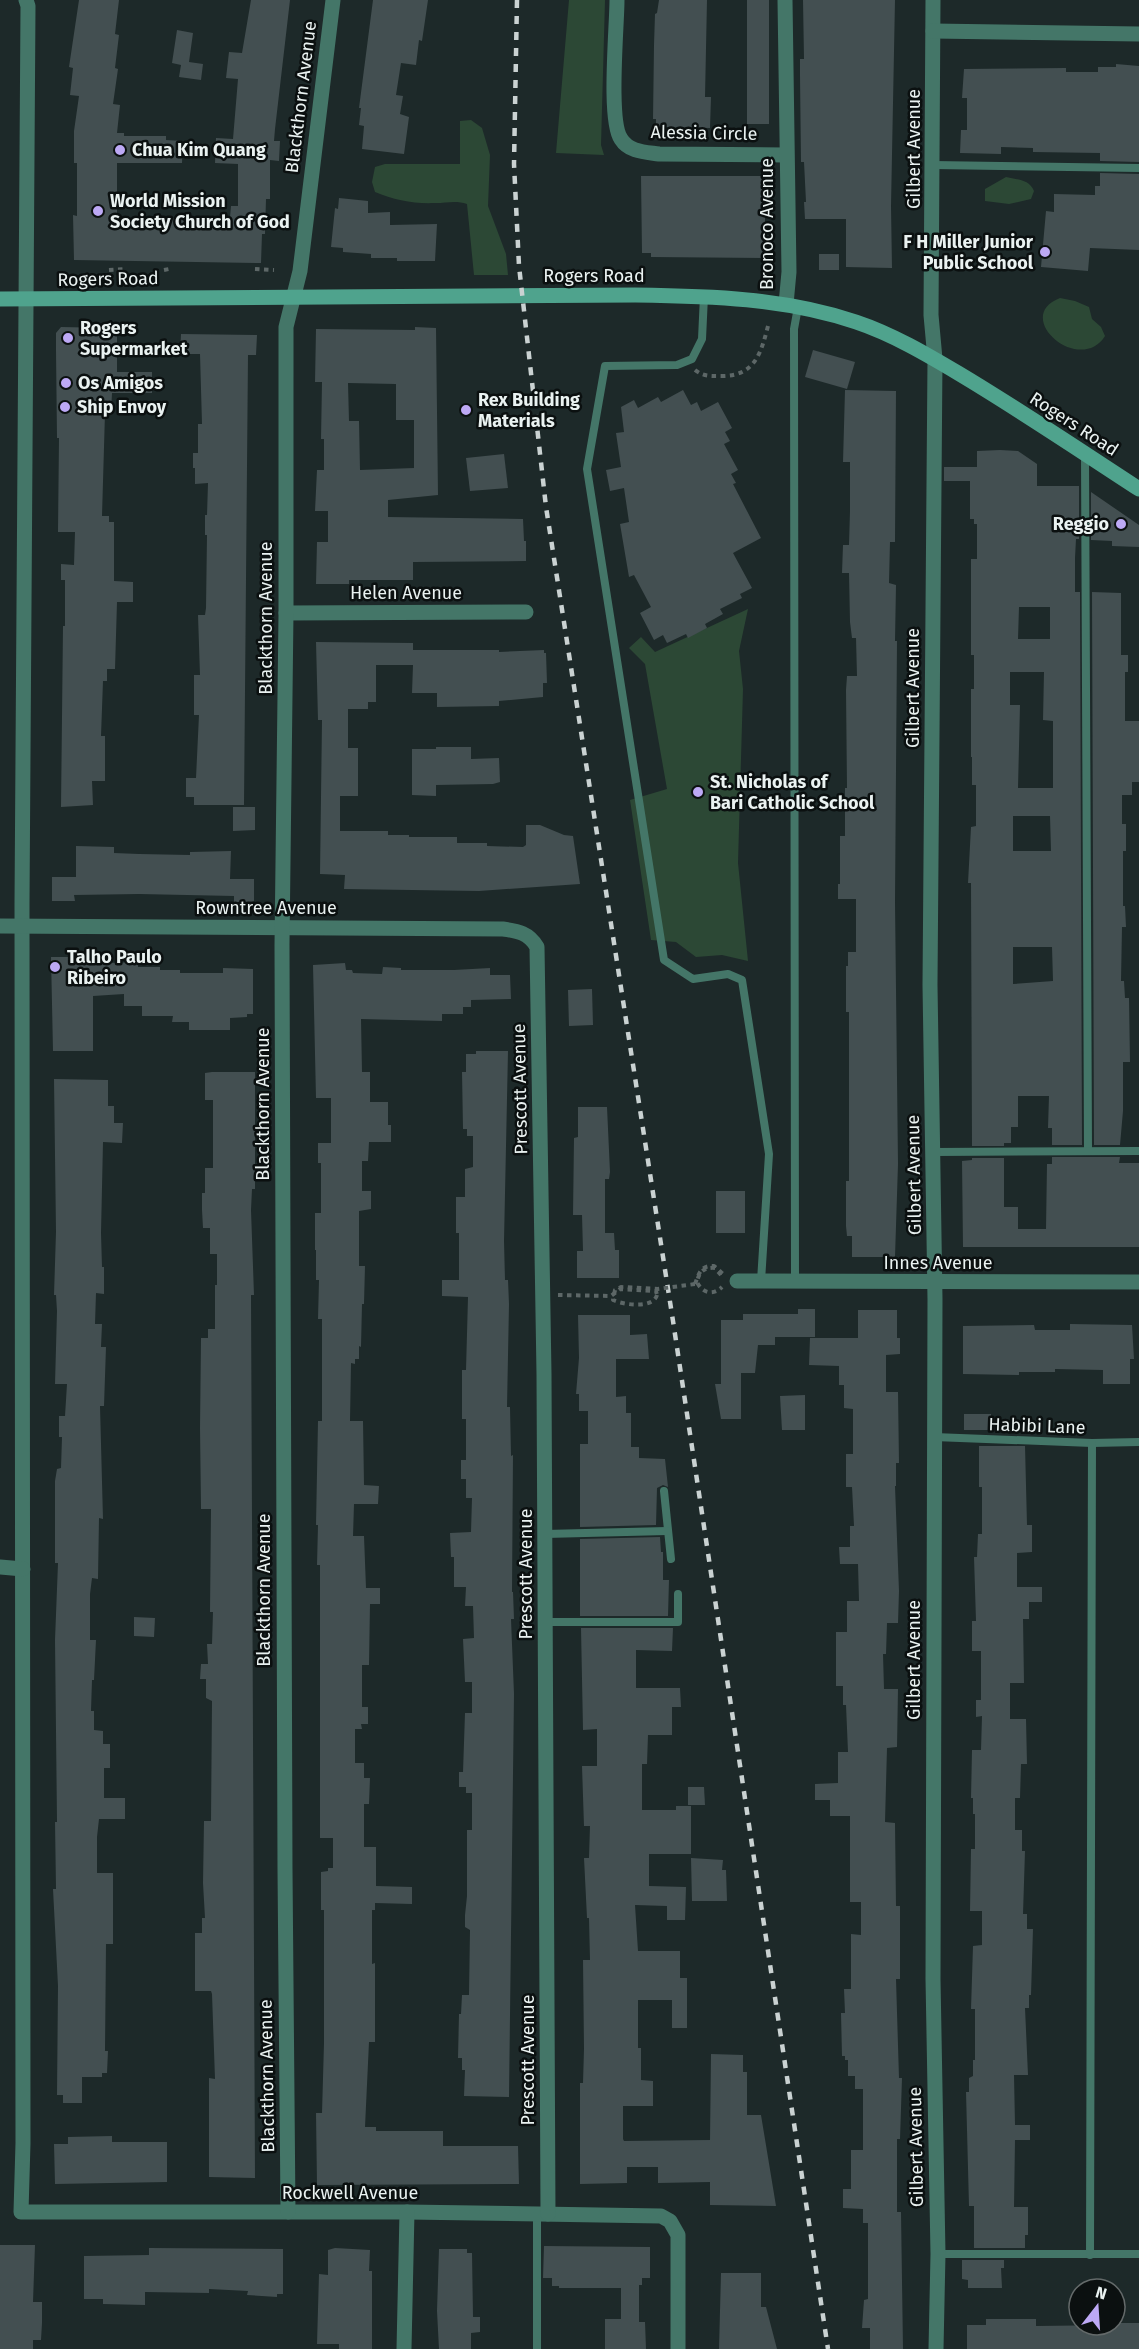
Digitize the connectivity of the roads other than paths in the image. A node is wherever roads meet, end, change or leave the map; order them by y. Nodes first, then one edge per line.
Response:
1 (333, 0) edge
2 (617, 0) edge
3 (785, 0) edge
4 (933, 0) edge
5 (28, 2) edge
6 (933, 31) junction
7 (1139, 34) edge
8 (786, 155) junction
9 (933, 165) junction
10 (1139, 168) edge
11 (294, 296) junction
12 (704, 296) junction
13 (0, 299) edge
14 (25, 300) junction
15 (792, 305) junction
16 (935, 359) junction
17 (1085, 453) junction
18 (1139, 489) edge
19 (526, 612) dead end
20 (286, 613) junction
21 (0, 926) edge
22 (22, 926) junction
23 (283, 928) junction
24 (531, 937) joint
25 (1088, 1150) junction
26 (1139, 1151) edge
27 (934, 1152) junction
28 (729, 1280) road end
29 (761, 1281) junction
30 (795, 1281) junction
31 (1139, 1282) edge
32 (935, 1283) junction
33 (934, 1437) junction
34 (1139, 1442) edge
35 (1092, 1443) junction
36 (664, 1491) dead end
37 (667, 1531) junction
38 (545, 1534) junction
39 (671, 1559) dead end
40 (0, 1568) edge
41 (23, 1569) junction
42 (678, 1594) dead end
43 (545, 1622) junction
44 (288, 2212) junction
45 (406, 2212) junction
46 (542, 2214) junction
47 (938, 2254) junction
48 (1139, 2254) edge
49 (1090, 2255) junction
50 (404, 2349) edge
51 (537, 2349) edge
52 (678, 2349) edge
53 (936, 2349) edge

1 - 11 street, Blackthorn Avenue
2 - 8 street, Alessia Circle
3 - 8 street, Bronoco Avenue
4 - 6 street, Gilbert Avenue
5 - 14 street
6 - 7 street
6 - 9 street, Gilbert Avenue
8 - 15 street, Bronoco Avenue
9 - 10 lane
9 - 16 street, Gilbert Avenue
11 - 12 street, Rogers Road
11 - 14 street, Rogers Road
11 - 20 street, Blackthorn Avenue
12 - 15 street, Rogers Road
12 - 29 lane
13 - 14 street, Rogers Road
14 - 22 street
15 - 16 street, Rogers Road
15 - 30 lane
16 - 17 street, Rogers Road
16 - 27 street, Gilbert Avenue
17 - 18 street, Rogers Road
17 - 25 lane
19 - 20 street, Helen Avenue
20 - 23 street, Blackthorn Avenue
21 - 22 street, Rowntree Avenue
22 - 23 street, Rowntree Avenue
22 - 41 street
23 - 24 street, Rowntree Avenue
23 - 44 street, Blackthorn Avenue
24 - 38 street, Prescott Avenue
25 - 26 lane
25 - 27 lane
27 - 32 street, Gilbert Avenue
28 - 29 street, Innes Avenue
29 - 30 street, Innes Avenue
30 - 32 street, Innes Avenue
31 - 32 street, Innes Avenue
32 - 33 street, Gilbert Avenue
33 - 35 lane, Habibi Lane
33 - 47 street, Gilbert Avenue
34 - 35 lane, Habibi Lane
35 - 49 lane
36 - 37 lane
37 - 38 lane
37 - 39 lane
38 - 43 street, Prescott Avenue
40 - 41 street
41 - 44 street, Rockwell Avenue
42 - 43 lane
43 - 46 street, Prescott Avenue
44 - 45 street, Rockwell Avenue
45 - 46 street, Rockwell Avenue
45 - 50 street
46 - 51 lane
46 - 52 street, Rockwell Avenue
47 - 49 lane
47 - 53 street, Gilbert Avenue
48 - 49 lane

